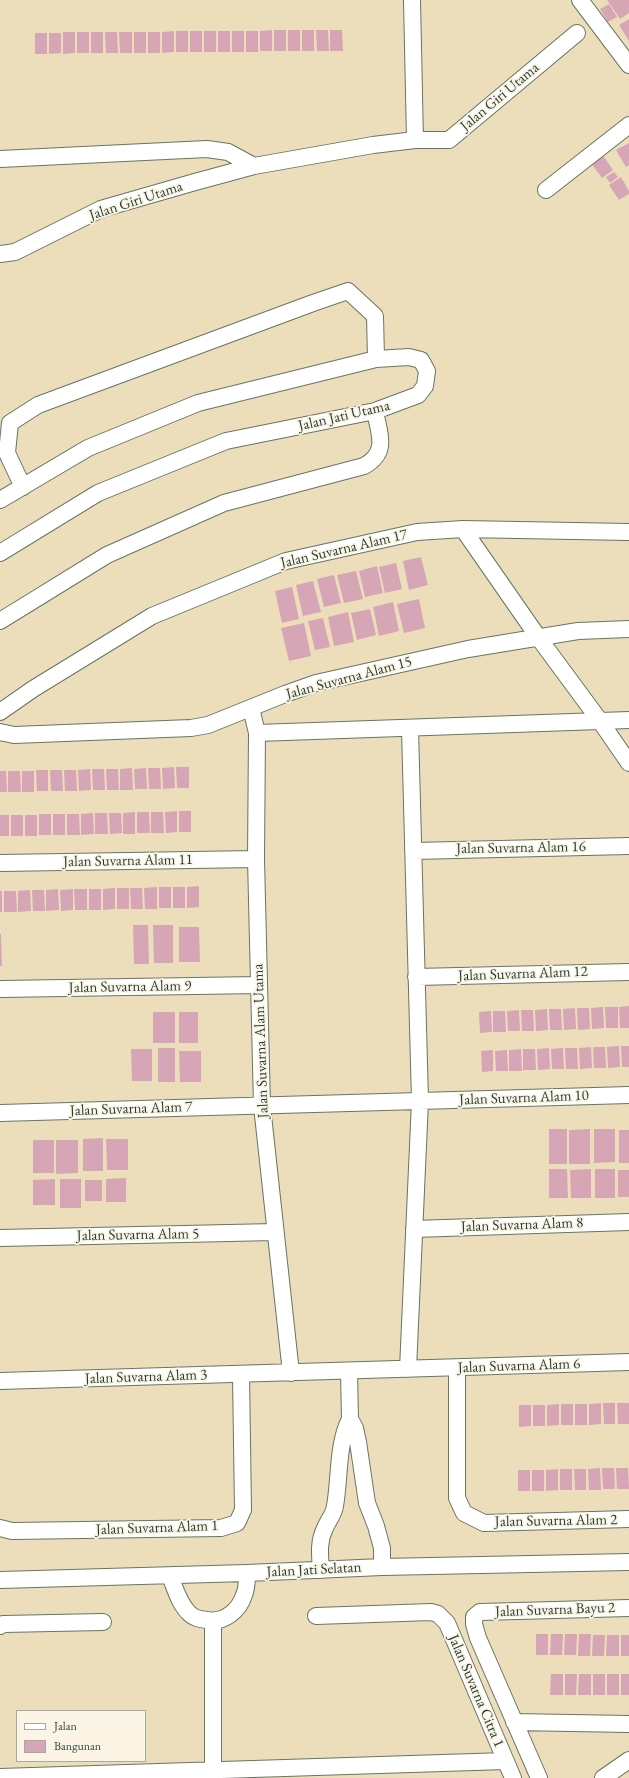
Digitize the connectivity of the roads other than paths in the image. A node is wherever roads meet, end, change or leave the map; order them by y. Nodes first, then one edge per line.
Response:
1 (412, 0) edge
2 (580, 0) edge
3 (577, 33) dead end
4 (629, 65) edge
5 (629, 125) edge
6 (415, 140) junction
7 (0, 159) edge
8 (254, 166) junction
9 (546, 190) dead end
10 (0, 254) edge
11 (376, 359) junction
12 (375, 411) junction
13 (23, 487) junction
14 (0, 500) edge
15 (463, 530) junction
16 (629, 532) edge
17 (0, 554) edge
18 (0, 621) edge
19 (629, 629) edge
20 (538, 637) junction
21 (251, 708) junction
22 (0, 712) edge
23 (629, 720) edge
24 (600, 721) junction
25 (410, 728) junction
26 (0, 732) edge
27 (257, 733) junction
28 (629, 763) edge
29 (629, 846) edge
30 (413, 851) junction
31 (256, 859) junction
32 (0, 863) edge
33 (629, 972) edge
34 (416, 977) junction
35 (259, 985) junction
36 (0, 988) edge
37 (629, 1095) edge
38 (420, 1101) junction
39 (262, 1106) junction
40 (0, 1113) edge
41 (629, 1222) edge
42 (414, 1229) junction
43 (275, 1232) junction
44 (0, 1238) edge
45 (629, 1362) edge
46 (457, 1368) junction
47 (408, 1369) junction
48 (349, 1371) junction
49 (291, 1373) junction
50 (241, 1374) junction
51 (0, 1381) edge
52 (350, 1419) junction
53 (629, 1520) edge
54 (0, 1528) edge
55 (629, 1562) edge
56 (382, 1567) junction
57 (321, 1570) junction
58 (248, 1573) junction
59 (170, 1576) junction
60 (0, 1580) edge
61 (629, 1608) edge
62 (316, 1616) dead end
63 (213, 1621) junction
64 (103, 1622) dead end
65 (0, 1626) edge
66 (514, 1722) junction
67 (629, 1724) edge
68 (629, 1760) edge
69 (506, 1761) junction
70 (213, 1770) junction
71 (252, 1773) edge
72 (169, 1775) edge
73 (0, 1777) edge
74 (513, 1778) edge
75 (539, 1778) edge
76 (603, 1778) edge

1 - 6 street
2 - 4 street
3 - 6 street, Jalan Giri Utama
5 - 9 street
6 - 8 street, Jalan Giri Utama
7 - 8 street
8 - 10 street, Jalan Giri Utama
11 - 12 street, Jalan Jati Utama
11 - 13 street, Jalan Jati Utama
11 - 13 street
12 - 17 street, Jalan Jati Utama
12 - 18 street
13 - 14 street, Jalan Jati Utama
15 - 16 street, Jalan Suvarna Alam 17
15 - 20 street
15 - 22 street, Jalan Suvarna Alam 17
19 - 20 street, Jalan Suvarna Alam 15
20 - 21 street, Jalan Suvarna Alam 15
20 - 24 street
21 - 26 street, Jalan Suvarna Alam 15
21 - 27 street, Jalan Suvarna Alam Utama
23 - 24 street
24 - 25 street
24 - 28 street
25 - 27 street
25 - 30 street
27 - 31 street, Jalan Suvarna Alam Utama
29 - 30 street, Jalan Suvarna Alam 16
30 - 34 street
31 - 32 street, Jalan Suvarna Alam 11
31 - 35 street, Jalan Suvarna Alam Utama
33 - 34 street, Jalan Suvarna Alam 12
34 - 38 street
35 - 36 street, Jalan Suvarna Alam 9
35 - 39 street, Jalan Suvarna Alam Utama
37 - 38 street, Jalan Suvarna Alam 10
38 - 39 street, Jalan Suvarna Alam 10
38 - 42 street
39 - 40 street, Jalan Suvarna Alam 7
39 - 43 street, Jalan Suvarna Alam Utama
41 - 42 street, Jalan Suvarna Alam 8
42 - 47 street
43 - 44 street, Jalan Suvarna Alam 5
43 - 49 street, Jalan Suvarna Alam Utama
45 - 46 street, Jalan Suvarna Alam 6
46 - 47 street, Jalan Suvarna Alam 6
46 - 53 street, Jalan Suvarna Alam 2
47 - 48 street, Jalan Suvarna Alam 6
48 - 49 street, Jalan Suvarna Alam 3
48 - 52 street
49 - 50 street, Jalan Suvarna Alam 3
50 - 51 street, Jalan Suvarna Alam 3
50 - 54 street, Jalan Suvarna Alam 1
52 - 56 street
52 - 57 street
55 - 56 street, Jalan Jati Selatan
56 - 57 street, Jalan Jati Selatan
57 - 58 street, Jalan Jati Selatan
58 - 59 street, Jalan Jati Selatan
58 - 63 street
59 - 60 street, Jalan Jati Selatan
59 - 63 street
61 - 66 street, Jalan Suvarna Bayu 2
62 - 69 street, Jalan Suvarna Citra 1
63 - 70 street
64 - 65 street
66 - 67 street
66 - 75 street
68 - 76 street
69 - 71 street, Jalan Suvarna Citra 1
69 - 74 street
70 - 71 street, Jalan Suvarna Citra 1
70 - 72 street, Jalan Suvarna Citra 1
72 - 73 street, Jalan Suvarna Citra 1

